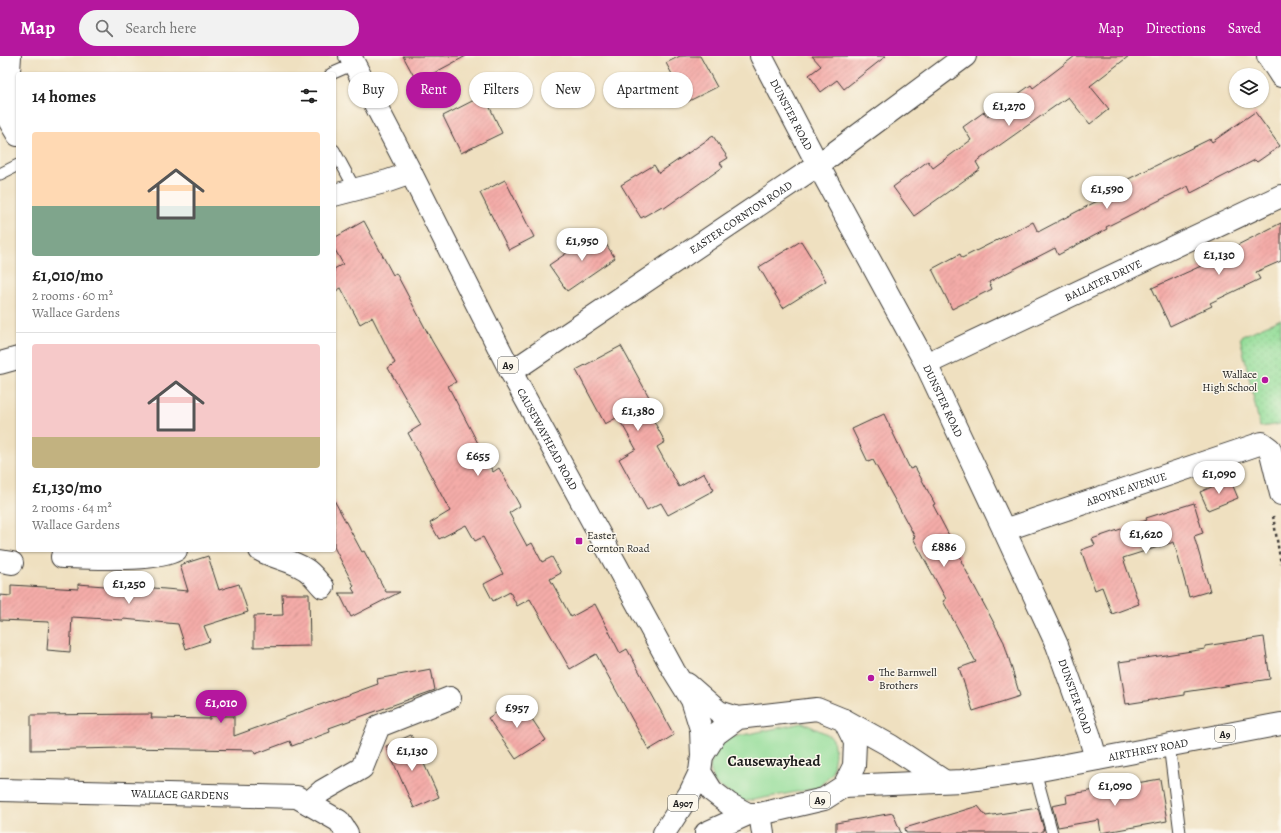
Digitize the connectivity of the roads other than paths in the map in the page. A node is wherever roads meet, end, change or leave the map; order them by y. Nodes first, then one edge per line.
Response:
1 (10, 56) edge
2 (761, 56) edge
3 (965, 56) edge
4 (1268, 56) edge
5 (352, 60) edge
6 (334, 72) edge
7 (1281, 76) edge
8 (16, 132) edge
9 (336, 154) edge
10 (16, 166) edge
11 (818, 166) junction
12 (411, 173) junction
13 (0, 174) edge
14 (355, 189) junction
15 (336, 194) edge
16 (1281, 196) edge
17 (16, 358) edge
18 (0, 362) edge
19 (926, 364) junction
20 (511, 372) junction
21 (1281, 494) edge
22 (1004, 530) junction
23 (172, 552) edge
24 (264, 552) edge
25 (62, 557) dead end
26 (323, 587) dead end
27 (674, 671) junction
28 (450, 698) dead end
29 (738, 718) junction
30 (844, 720) junction
31 (1281, 724) edge
32 (1168, 744) junction
33 (1096, 759) junction
34 (701, 764) junction
35 (1035, 771) junction
36 (944, 781) junction
37 (844, 786) junction
38 (0, 790) edge
39 (308, 803) junction
40 (757, 820) edge
41 (347, 833) edge
42 (664, 833) edge
43 (706, 833) edge
44 (1052, 833) edge
45 (1180, 833) edge

1 - 8 street
2 - 11 street, DUNSTER ROAD
3 - 11 street, EASTER CORNTON ROAD
4 - 7 street
5 - 6 lane
5 - 12 street, CAUSEWAYHEAD ROAD / A9
9 - 14 lane
10 - 13 lane
11 - 19 street, DUNSTER ROAD
11 - 20 street, EASTER CORNTON ROAD
12 - 14 street
12 - 20 street, CAUSEWAYHEAD ROAD / A9
14 - 15 street
16 - 19 street, BALLATER DRIVE
17 - 18 street
19 - 22 street, DUNSTER ROAD
20 - 27 street, CAUSEWAYHEAD ROAD / A9
21 - 22 street, ABOYNE AVENUE
22 - 33 street, DUNSTER ROAD
23 - 25 street
24 - 26 street
27 - 29 street, CAUSEWAYHEAD ROAD / A9
27 - 34 street, CAUSEWAYHEAD ROAD / A9
28 - 39 street
29 - 30 street, A9
29 - 34 street, A9
30 - 36 street, A9
30 - 37 street, A9
31 - 32 street, AIRTHREY ROAD / A9
32 - 33 street, AIRTHREY ROAD / A9
32 - 45 lane
33 - 35 street, AIRTHREY ROAD / A9
34 - 40 street
34 - 42 street, A907
35 - 36 street, AIRTHREY ROAD / A9
35 - 44 lane
36 - 37 street, AIRTHREY ROAD / A9
37 - 40 street, A9
38 - 39 street, WALLACE GARDENS
39 - 41 street, WALLACE GARDENS
40 - 43 street

